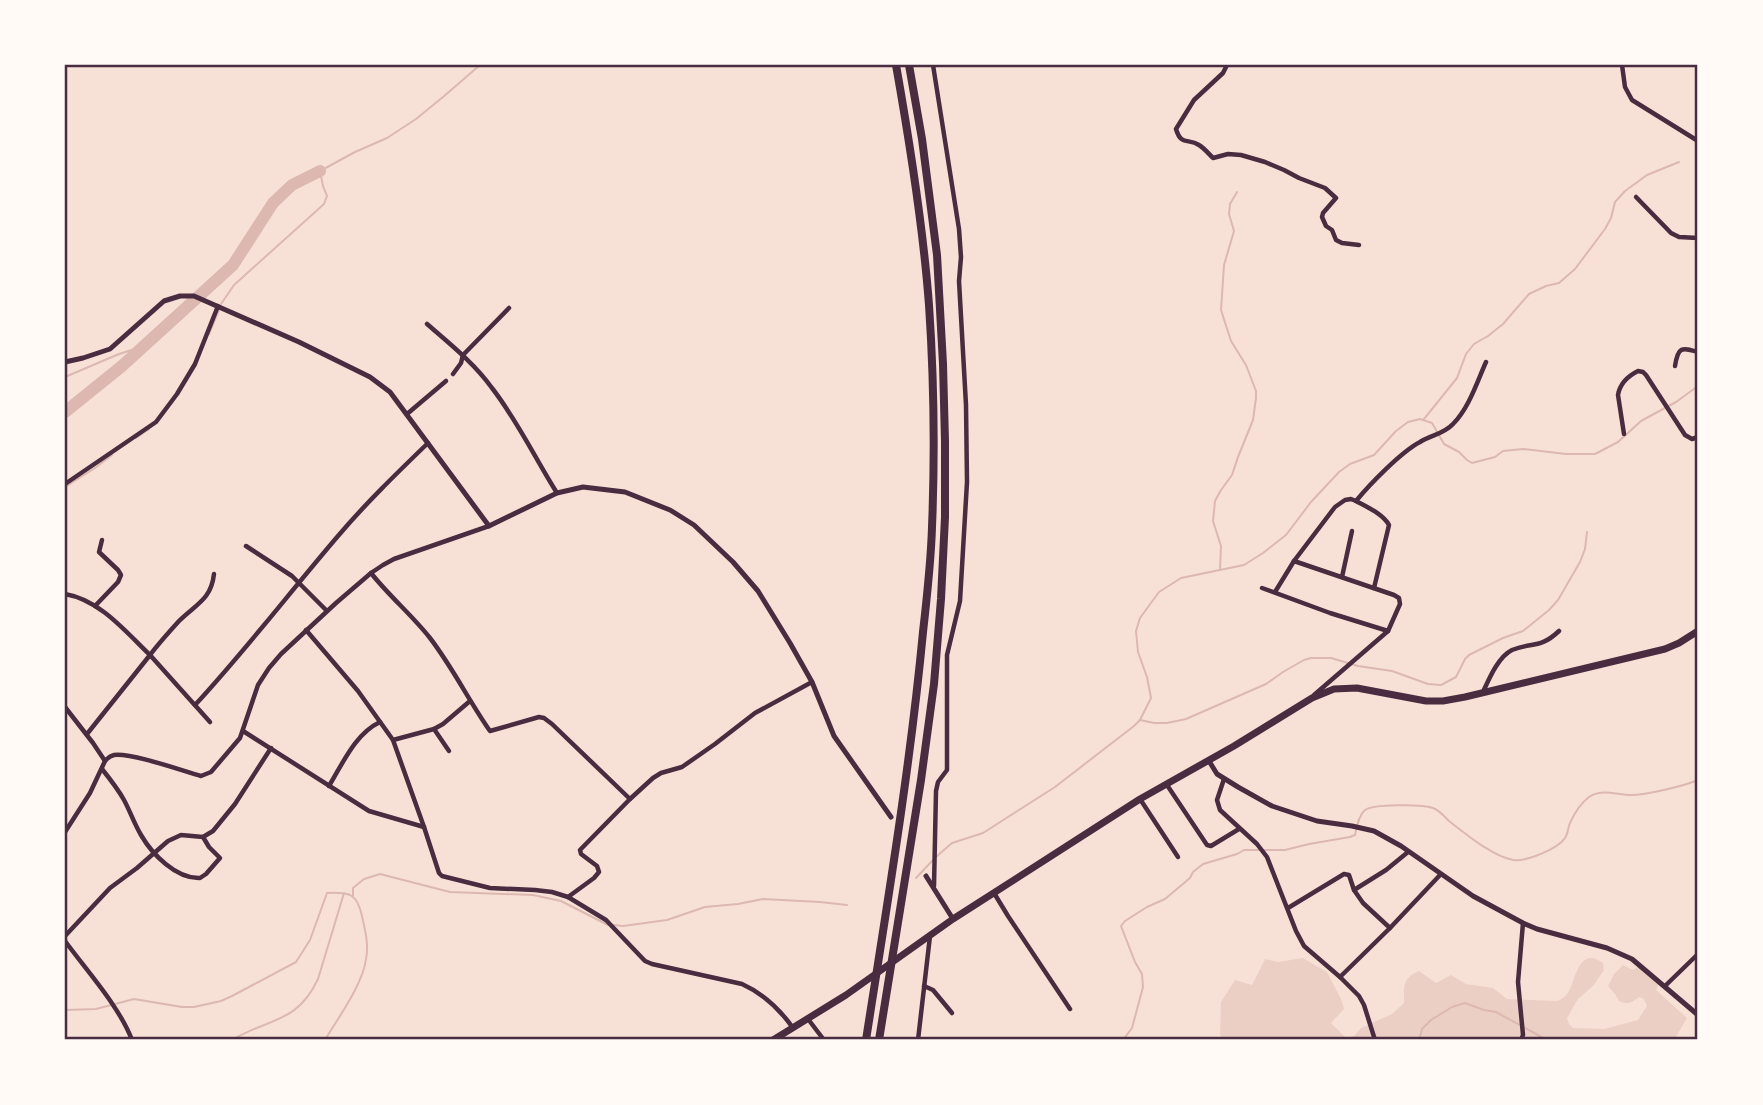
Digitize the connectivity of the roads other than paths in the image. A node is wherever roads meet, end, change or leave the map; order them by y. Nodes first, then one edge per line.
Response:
1 (896, 65) edge
2 (909, 65) edge
3 (933, 65) edge
4 (1227, 65) edge
5 (1622, 65) edge
6 (1698, 141) edge
7 (1636, 197) dead end
8 (1698, 238) edge
9 (1359, 245) dead end
10 (216, 305) junction
11 (509, 308) dead end
12 (427, 324) dead end
13 (1698, 352) edge
14 (463, 355) junction
15 (65, 362) edge
16 (1486, 362) dead end
17 (1675, 366) dead end
18 (453, 374) dead end
19 (446, 381) dead end
20 (407, 414) junction
21 (1624, 434) dead end
22 (1698, 437) edge
23 (428, 443) junction
24 (65, 484) edge
25 (557, 493) junction
26 (1356, 501) junction
27 (489, 526) junction
28 (1352, 531) dead end
29 (102, 540) dead end
30 (246, 546) dead end
31 (1294, 561) junction
32 (371, 573) junction
33 (214, 574) dead end
34 (1342, 577) junction
35 (299, 583) junction
36 (1262, 588) dead end
37 (1374, 588) junction
38 (1275, 592) junction
39 (65, 594) edge
40 (95, 606) junction
41 (327, 611) junction
42 (306, 630) junction
43 (1559, 631) dead end
44 (1698, 631) edge
45 (1388, 632) junction
46 (149, 655) junction
47 (811, 682) junction
48 (1483, 693) junction
49 (1312, 698) junction
50 (470, 701) junction
51 (195, 705) junction
52 (65, 707) edge
53 (210, 722) dead end
54 (380, 722) junction
55 (434, 729) junction
56 (243, 731) junction
57 (87, 734) junction
58 (393, 740) junction
59 (271, 748) junction
60 (449, 751) dead end
61 (105, 761) junction
62 (1209, 761) junction
63 (102, 769) junction
64 (1224, 779) junction
65 (1167, 785) junction
66 (329, 786) junction
67 (630, 799) junction
68 (1140, 799) junction
69 (891, 817) dead end
70 (424, 827) junction
71 (1239, 828) junction
72 (65, 832) edge
73 (203, 837) junction
74 (1408, 852) junction
75 (154, 853) junction
76 (1178, 857) dead end
77 (1440, 875) junction
78 (926, 876) dead end
79 (933, 887) junction
80 (1354, 890) junction
81 (994, 893) junction
82 (568, 897) junction
83 (1287, 908) junction
84 (953, 919) junction
85 (1523, 923) junction
86 (1390, 928) junction
87 (930, 935) junction
88 (65, 939) edge
89 (1698, 954) edge
90 (1340, 977) junction
91 (924, 986) junction
92 (1665, 986) junction
93 (1070, 1009) dead end
94 (952, 1013) dead end
95 (1698, 1015) edge
96 (808, 1018) junction
97 (793, 1028) junction
98 (132, 1040) edge
99 (773, 1040) edge
100 (824, 1040) edge
101 (866, 1040) edge
102 (879, 1040) edge
103 (918, 1040) edge
104 (1375, 1040) edge
105 (1521, 1040) edge

1 - 101 highway
2 - 102 highway
3 - 79 street
4 - 9 street
5 - 6 street
7 - 8 street
10 - 15 street
10 - 20 street
10 - 24 street
11 - 14 street
12 - 14 street
13 - 17 street
14 - 18 street
14 - 25 street
16 - 26 street
19 - 20 street
20 - 23 street
21 - 22 street
23 - 27 street
23 - 35 street
25 - 27 street
25 - 47 street
26 - 31 street
26 - 37 street
27 - 32 street
28 - 34 street
29 - 40 street
30 - 35 street
31 - 34 street
31 - 38 street
32 - 41 street
32 - 50 street
33 - 46 street
34 - 37 street
35 - 41 street
35 - 51 street
36 - 38 street
37 - 45 street
38 - 45 street
39 - 40 street
40 - 46 street
41 - 42 street
42 - 54 street
42 - 56 street
43 - 48 street
44 - 48 main road
45 - 49 street
46 - 51 street
46 - 57 street
47 - 67 street
47 - 69 street
48 - 49 main road
49 - 62 main road
50 - 55 street
50 - 67 street
51 - 53 street
52 - 57 street
54 - 58 street
54 - 66 street
55 - 58 street
55 - 60 street
56 - 59 street
56 - 61 street
57 - 61 street
58 - 70 street
59 - 66 street
59 - 73 street
61 - 63 street
62 - 64 street
62 - 65 main road
63 - 72 street
63 - 75 street
64 - 71 street
64 - 74 street
65 - 68 main road
65 - 71 street
66 - 70 street
67 - 82 street
68 - 76 street
68 - 81 main road
70 - 82 street
71 - 83 street
73 - 75 street
73 - 75 street
74 - 77 street
74 - 80 street
75 - 88 street
77 - 85 street
77 - 86 street
78 - 79 street
79 - 84 street
80 - 83 street
80 - 86 street
81 - 84 main road
81 - 93 street
82 - 97 street
83 - 90 street
84 - 87 main road
85 - 92 street
85 - 105 street
86 - 90 street
87 - 91 street
87 - 96 main road
88 - 98 street
89 - 92 street
90 - 104 street
91 - 94 street
91 - 103 street
92 - 95 street
96 - 97 main road
96 - 100 street
97 - 99 main road

